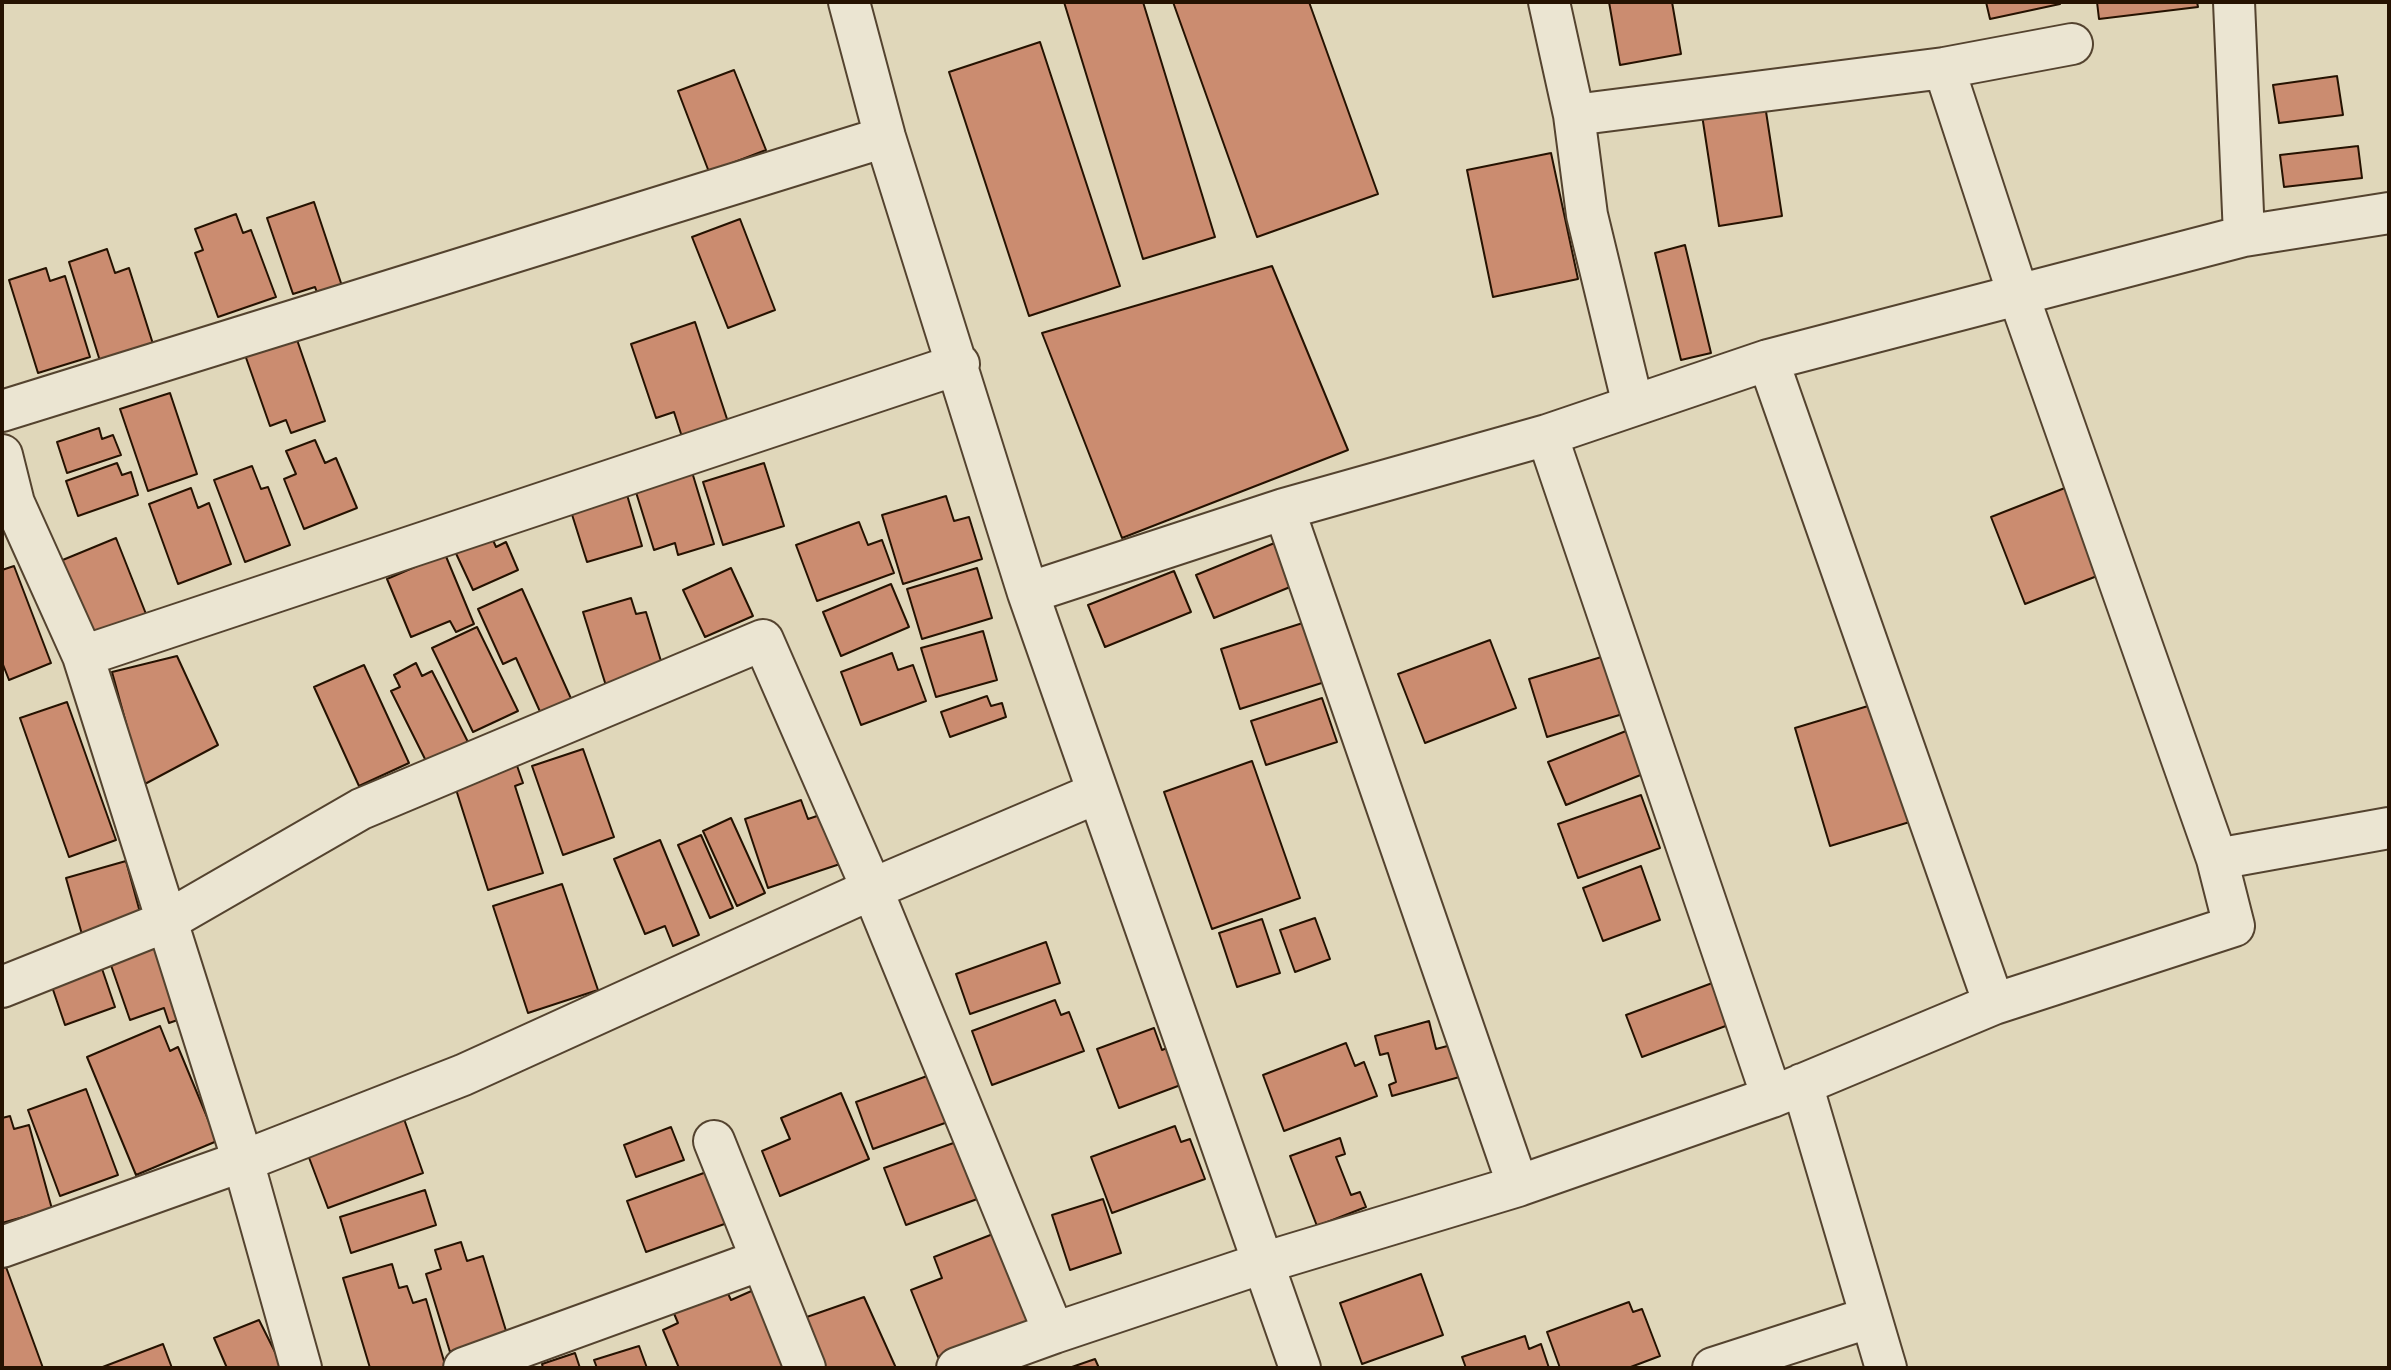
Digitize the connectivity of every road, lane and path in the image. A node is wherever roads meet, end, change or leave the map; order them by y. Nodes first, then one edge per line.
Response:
1 (849, 2) edge
2 (1549, 2) edge
3 (2234, 2) edge
4 (2072, 44) dead end
5 (1944, 68) junction
6 (1574, 115) junction
7 (885, 137) junction
8 (2389, 213) edge
9 (2244, 236) junction
10 (2018, 294) junction
11 (1768, 360) junction
12 (959, 364) junction
13 (1633, 405) junction
14 (2, 411) edge
15 (1547, 435) junction
16 (2, 455) edge
17 (8, 505) edge
18 (1284, 509) junction
19 (1028, 593) junction
20 (83, 656) junction
21 (1097, 793) junction
22 (2389, 828) edge
23 (2217, 859) junction
24 (872, 889) junction
25 (165, 922) junction
26 (2, 987) edge
27 (1994, 1004) junction
28 (1787, 1091) junction
29 (714, 1141) dead end
30 (243, 1161) junction
31 (1518, 1186) junction
32 (2, 1247) edge
33 (761, 1260) junction
34 (1263, 1263) junction
35 (1871, 1317) junction
36 (1054, 1333) junction
37 (301, 1368) edge
38 (464, 1368) edge
39 (805, 1368) edge
40 (957, 1368) edge
41 (1300, 1368) edge
42 (1713, 1368) edge
43 (1886, 1368) edge

1 - 7 street
2 - 6 street
3 - 9 street
4 - 5 street
5 - 6 street
5 - 10 street
6 - 13 street
7 - 12 street
7 - 14 street
8 - 9 street
9 - 10 street
10 - 11 street
10 - 23 street
11 - 13 street
11 - 27 street
12 - 19 street
12 - 20 street
13 - 15 street
15 - 18 street
15 - 28 street
16 - 17 street
17 - 20 street
18 - 19 street
18 - 31 street
19 - 21 street
20 - 25 street
21 - 24 street
21 - 34 street
22 - 23 street
23 - 27 street
24 - 25 street
24 - 30 street
24 - 36 street
25 - 26 street
25 - 30 street
27 - 28 street
28 - 31 street
28 - 35 street
29 - 33 street
30 - 32 street
30 - 37 street
31 - 34 street
33 - 38 street
33 - 39 street
34 - 36 street
34 - 41 street
35 - 42 street
35 - 43 street
36 - 40 street

